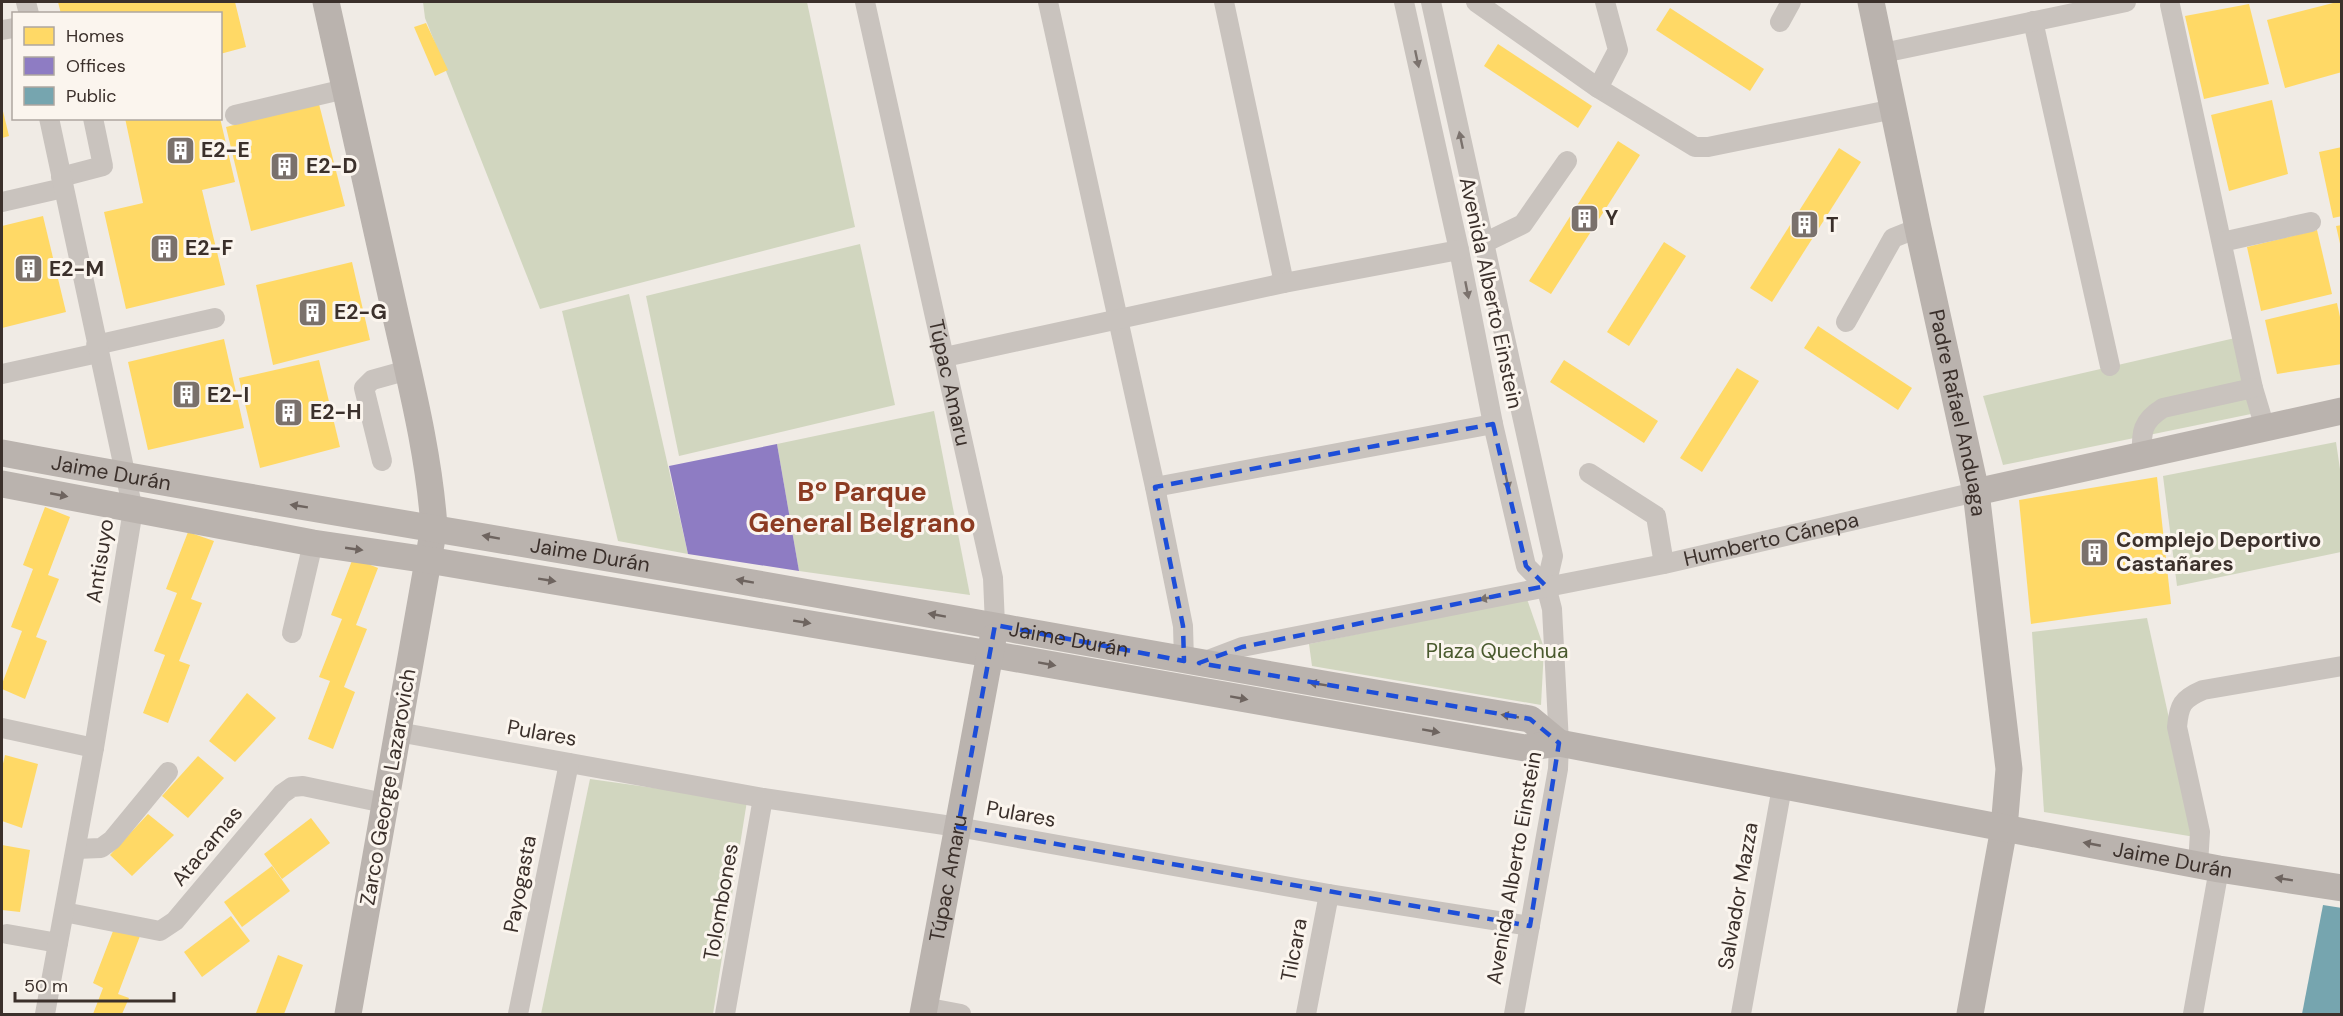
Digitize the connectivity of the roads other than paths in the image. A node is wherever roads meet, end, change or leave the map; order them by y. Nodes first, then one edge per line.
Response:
1 (326, 2) edge
2 (865, 2) edge
3 (1048, 2) edge
4 (1224, 2) edge
5 (1404, 2) edge
6 (1431, 2) edge
7 (1476, 2) edge
8 (1605, 2) edge
9 (1791, 2) edge
10 (1871, 2) edge
11 (2126, 2) edge
12 (2173, 3) edge
13 (2033, 21) junction
14 (1780, 22) dead end
15 (1883, 53) junction
16 (1598, 88) junction
17 (345, 89) junction
18 (1894, 109) junction
19 (235, 116) dead end
20 (49, 120) edge
21 (93, 120) edge
22 (1567, 161) dead end
23 (62, 183) junction
24 (2, 202) edge
25 (2311, 222) dead end
26 (1918, 228) junction
27 (2222, 242) junction
28 (1484, 243) junction
29 (1459, 250) junction
30 (1284, 283) junction
31 (215, 318) dead end
32 (1119, 319) junction
33 (1846, 322) dead end
34 (97, 349) junction
35 (945, 357) junction
36 (2110, 366) dead end
37 (408, 370) junction
38 (2, 374) edge
39 (2253, 388) junction
40 (2342, 411) edge
41 (1493, 424) junction
42 (2265, 428) junction
43 (2, 453) edge
44 (2142, 455) junction
45 (382, 461) dead end
46 (1589, 473) dead end
47 (125, 476) junction
48 (2, 484) edge
49 (1155, 487) junction
50 (1976, 492) junction
51 (133, 510) junction
52 (434, 527) junction
53 (313, 543) junction
54 (428, 560) junction
55 (1664, 564) junction
56 (1546, 586) junction
57 (995, 625) junction
58 (292, 633) dead end
59 (990, 654) junction
60 (1191, 662) junction
61 (2342, 666) edge
62 (2, 728) edge
63 (398, 732) junction
64 (1559, 744) junction
65 (94, 748) junction
66 (569, 763) junction
67 (168, 772) dead end
68 (1782, 787) junction
69 (763, 798) junction
70 (384, 803) junction
71 (958, 827) junction
72 (2004, 828) junction
73 (76, 849) junction
74 (2208, 867) junction
75 (2342, 888) edge
76 (1329, 894) junction
77 (64, 912) junction
78 (1530, 927) junction
79 (7, 934) dead end
80 (58, 943) junction
81 (924, 1011) edge
82 (45, 1014) edge
83 (348, 1014) edge
84 (518, 1014) edge
85 (725, 1014) edge
86 (961, 1014) edge
87 (1306, 1014) edge
88 (1514, 1014) edge
89 (1741, 1014) edge
90 (1970, 1014) edge
91 (2193, 1014) edge

1 - 17 street
2 - 35 street, Túpac Amaru
3 - 32 street
4 - 30 street
5 -> 29 street, Avenida Alberto Einstein
28 -> 6 street, Avenida Alberto Einstein
7 - 16 street
8 - 16 street
9 - 14 street
10 - 15 street, Padre Rafael Anduaga
11 - 13 street
12 - 27 street
13 - 15 street
13 - 36 street
15 - 18 street, Padre Rafael Anduaga
16 - 18 street
17 - 19 street
17 - 37 street
18 - 26 street, Padre Rafael Anduaga
20 - 23 street, Antisuyo
21 - 23 street
22 - 28 street
23 - 24 street
23 - 34 street, Antisuyo
25 - 27 street
26 - 33 street
26 - 50 street, Padre Rafael Anduaga
27 - 39 street
28 - 56 street, Avenida Alberto Einstein
29 - 30 street
29 -> 41 street, Avenida Alberto Einstein
30 - 32 street
31 - 34 street
32 - 35 street
32 - 49 street
34 - 38 street
34 - 47 street, Antisuyo
35 - 57 street, Túpac Amaru
37 - 45 street
37 - 52 street, Zarco George Lazarovich
39 - 42 street
39 - 44 street
40 - 42 street, Humberto Cánepa
41 - 49 street
41 -> 56 street, Avenida Alberto Einstein
42 - 44 street, Humberto Cánepa
43 - 47 street, Jaime Durán
44 - 50 street, Humberto Cánepa
46 - 55 street
47 - 51 street, Antisuyo
52 -> 47 street, Jaime Durán
48 -> 51 street, Jaime Durán
49 - 60 street
50 - 55 street, Humberto Cánepa
50 - 72 street, Padre Rafael Anduaga
51 - 53 street, Jaime Durán
51 - 65 street, Antisuyo
52 - 54 street, Zarco George Lazarovich
57 -> 52 street, Jaime Durán
53 -> 54 street, Jaime Durán
53 - 58 street
54 -> 59 street, Jaime Durán
54 - 63 street, Zarco George Lazarovich
55 - 56 street, Humberto Cánepa
56 -> 60 street, Humberto Cánepa
56 - 64 street, Avenida Alberto Einstein
57 - 59 street, Túpac Amaru
57 - 60 street, Jaime Durán
59 -> 64 street, Jaime Durán
59 - 71 street, Túpac Amaru
64 -> 60 street, Jaime Durán
61 - 74 street
62 - 65 street
63 - 66 street, Pulares
63 - 70 street, Zarco George Lazarovich
64 - 68 street, Jaime Durán
64 - 78 street, Avenida Alberto Einstein
65 - 73 street, Antisuyo
66 - 69 street, Pulares
66 - 84 street, Payogasta
67 - 73 street
68 - 72 street, Jaime Durán
68 - 89 street, Salvador Mazza
69 - 71 street, Pulares
69 - 85 street, Tolombones
70 - 77 street, Atacamas
70 - 83 street, Zarco George Lazarovich
71 - 76 street, Pulares
71 - 81 street, Túpac Amaru
74 -> 72 street, Jaime Durán
72 - 90 street, Padre Rafael Anduaga
73 - 77 street, Antisuyo
75 -> 74 street, Jaime Durán
74 - 91 street
76 - 78 street, Pulares
76 - 87 street, Tilcara
77 - 80 street, Antisuyo
78 - 88 street, Avenida Alberto Einstein
79 - 80 street
80 - 82 street, Antisuyo
81 - 86 street

